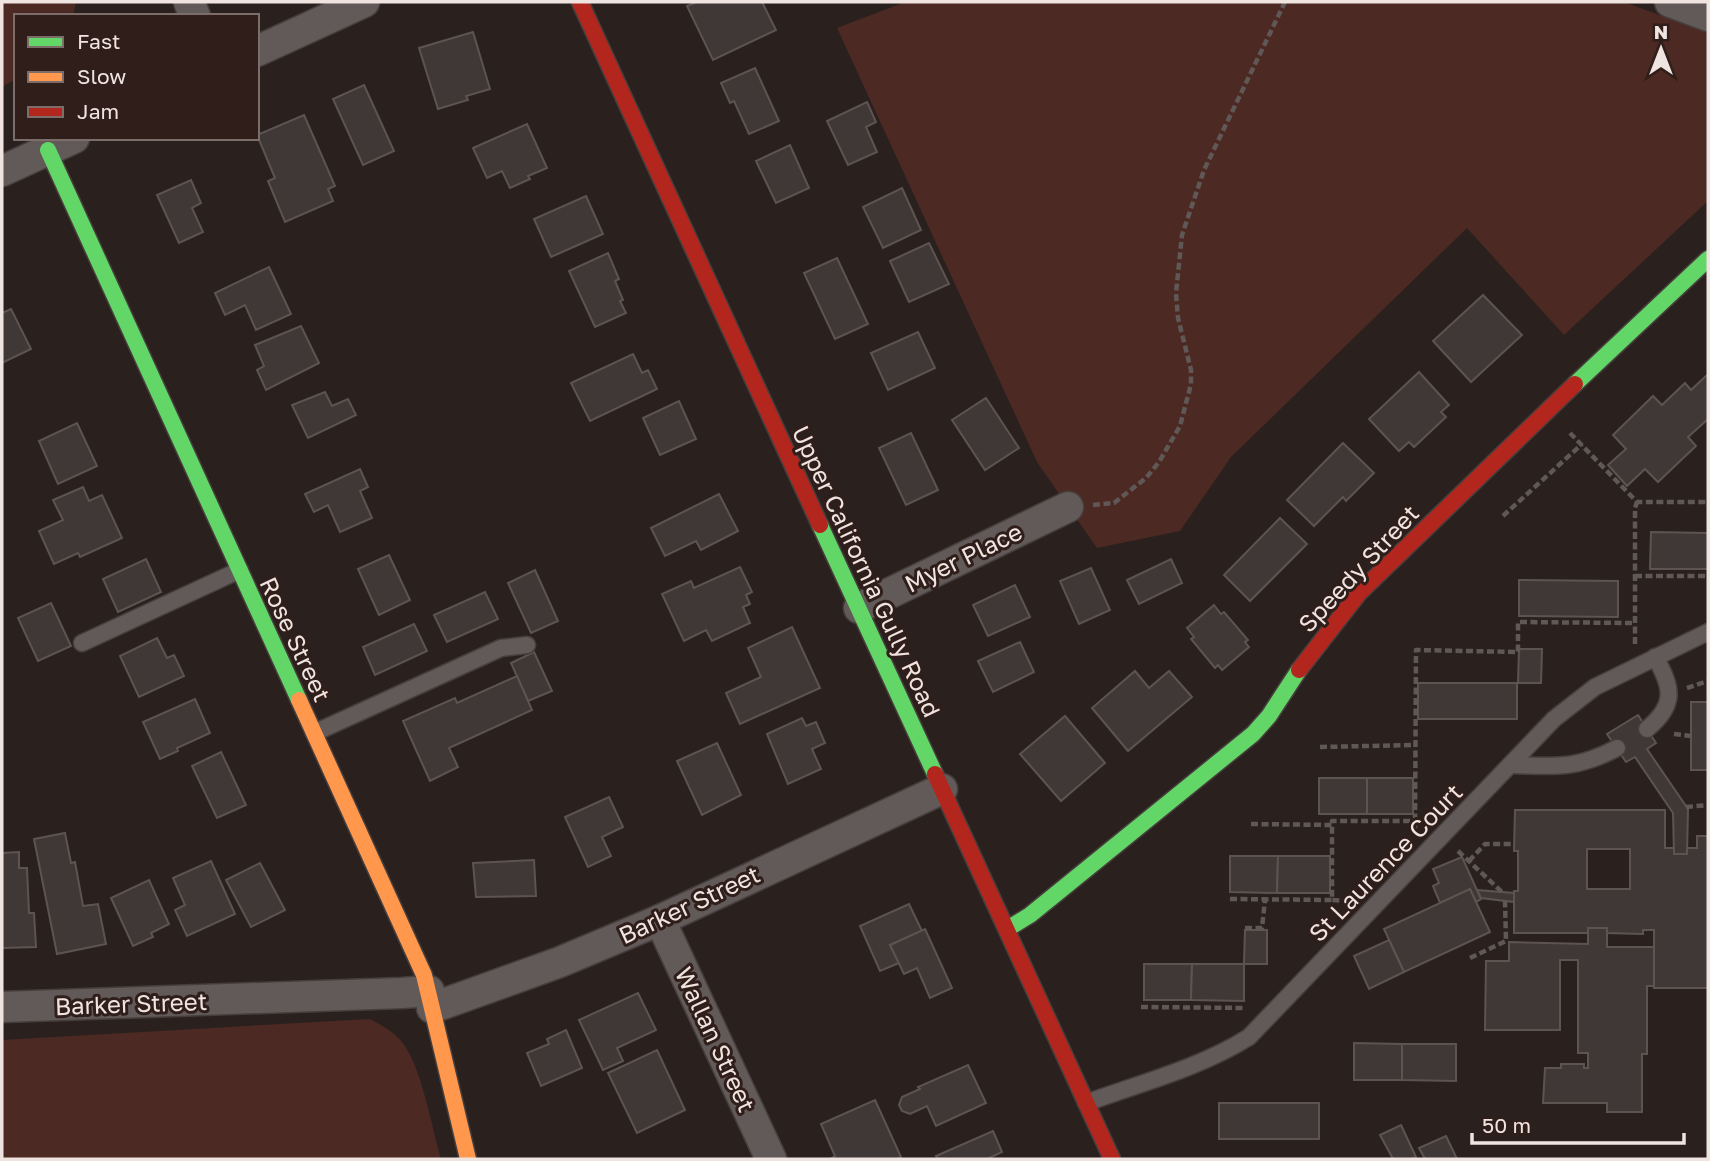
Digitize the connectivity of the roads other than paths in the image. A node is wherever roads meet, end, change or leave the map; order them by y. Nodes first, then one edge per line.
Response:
1 (364, 2) edge
2 (580, 2) edge
3 (1671, 2) edge
4 (1708, 16) edge
5 (259, 50) edge
6 (61, 144) edge
7 (2, 172) edge
8 (1708, 258) edge
9 (1068, 507) road end
10 (240, 570) junction
11 (859, 608) junction
12 (1708, 632) edge
13 (82, 643) dead end
14 (527, 645) dead end
15 (1655, 657) junction
16 (1647, 729) dead end
17 (314, 733) junction
18 (1616, 748) dead end
19 (1510, 765) junction
20 (942, 789) junction
21 (660, 919) junction
22 (1007, 929) junction
23 (431, 1000) junction
24 (2, 1007) edge
25 (1086, 1103) junction
26 (468, 1159) edge
27 (771, 1159) edge
28 (1112, 1159) edge

1 - 5 street
2 - 11 street, Upper California Gully Road
3 - 4 street
6 - 7 street
6 - 10 street, Rose Street
8 - 22 street, Speedy Street
9 - 11 street, Myer Place
10 - 13 lane
10 - 17 street, Rose Street
11 - 20 street, Upper California Gully Road
12 - 15 lane, St Laurence Court
14 - 17 lane
15 - 16 lane
15 - 19 lane, St Laurence Court
17 - 23 street, Rose Street
18 - 19 lane
19 - 25 lane, St Laurence Court
20 - 21 street, Barker Street
20 - 22 street, Upper California Gully Road
21 - 23 street, Barker Street
21 - 27 street, Wallan Street
22 - 25 street, Upper California Gully Road
23 - 24 street, Barker Street
23 - 26 street, Rose Street
25 - 28 street, Upper California Gully Road

